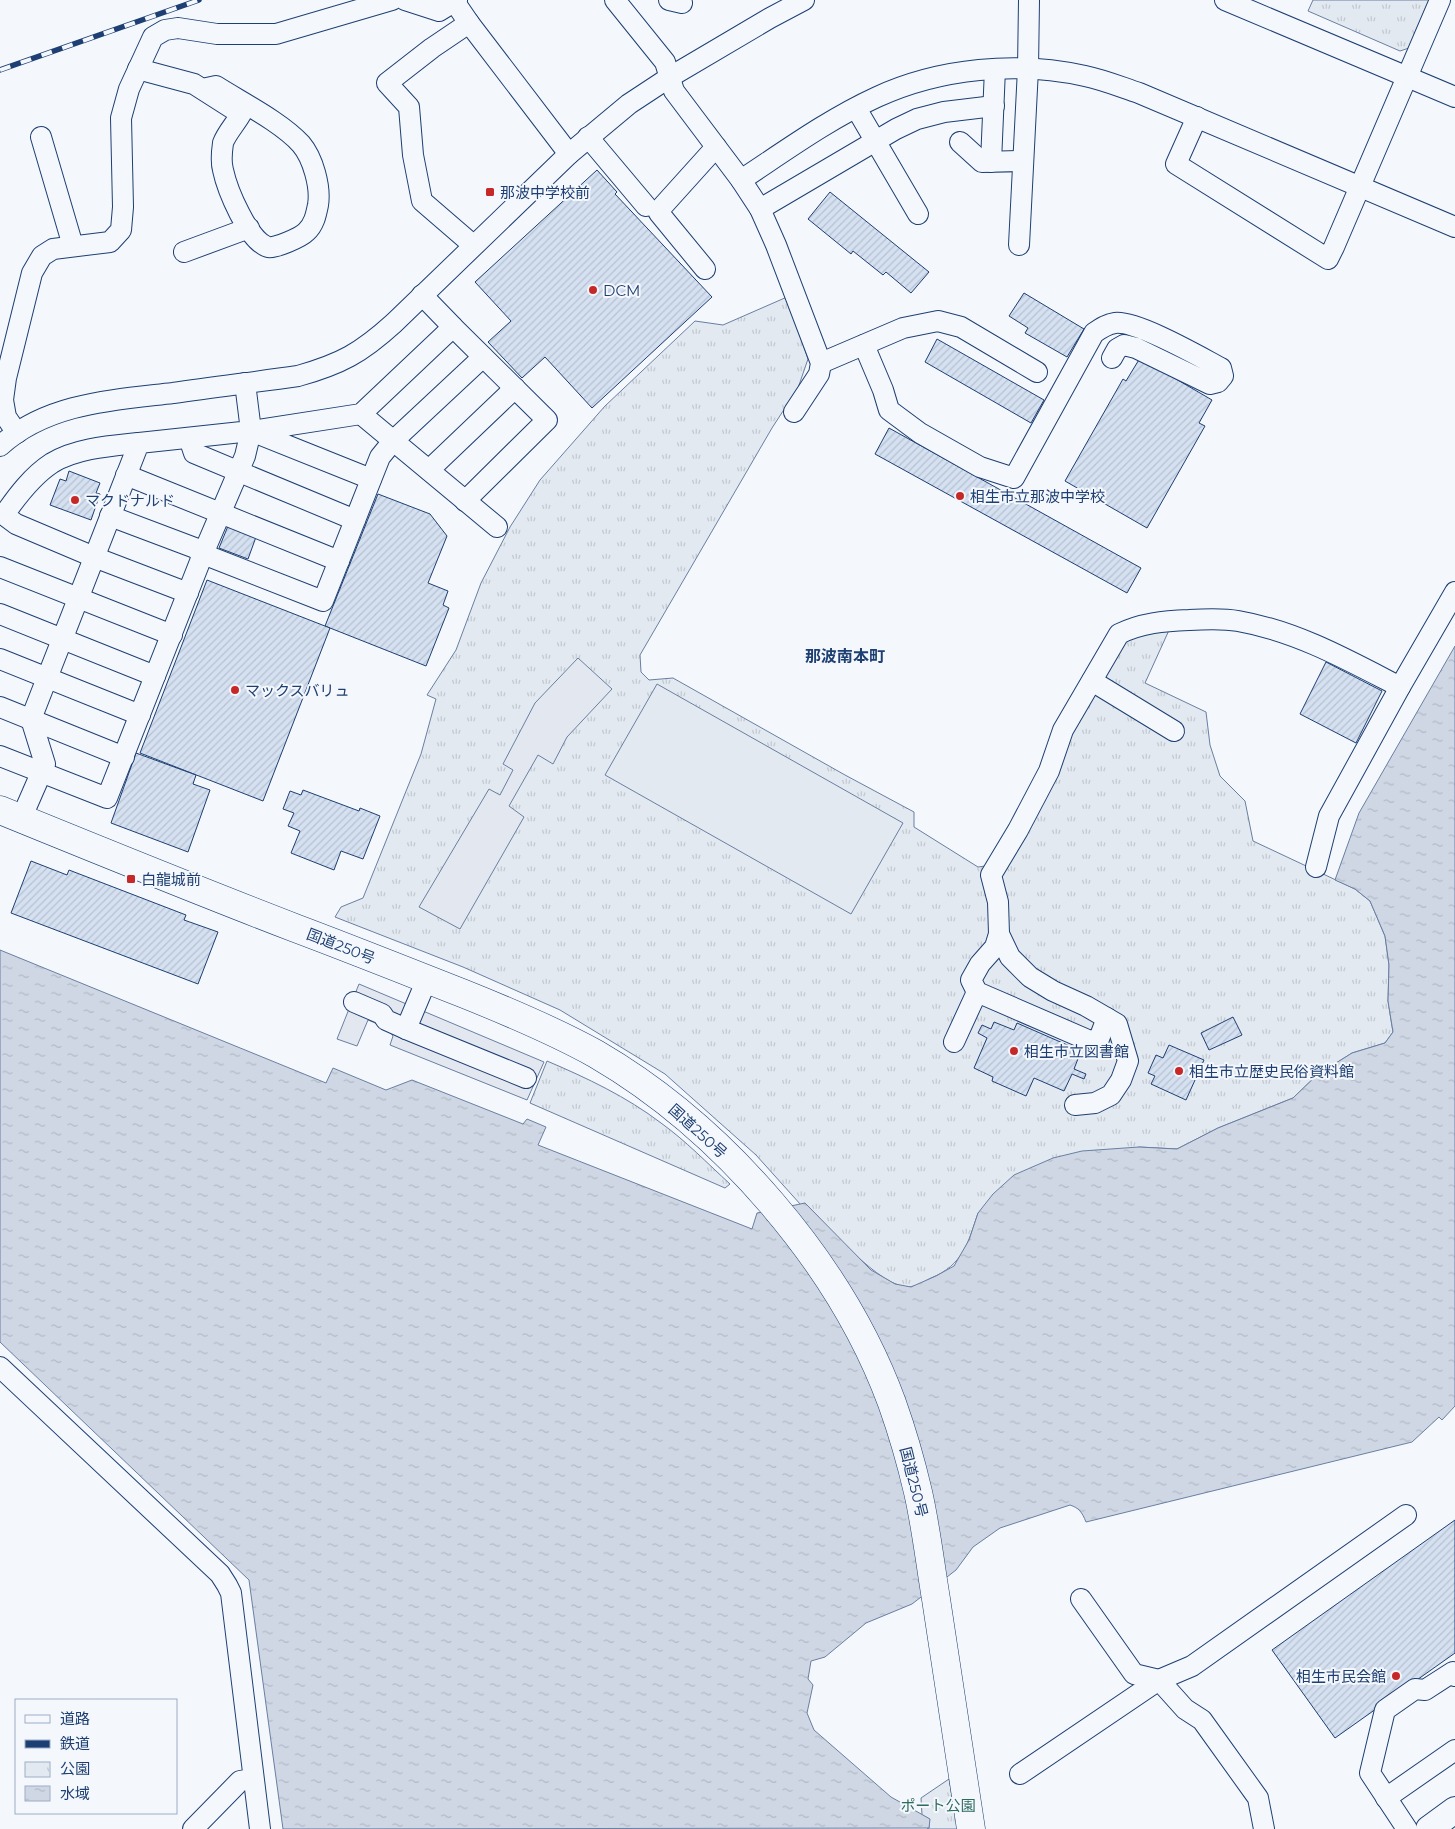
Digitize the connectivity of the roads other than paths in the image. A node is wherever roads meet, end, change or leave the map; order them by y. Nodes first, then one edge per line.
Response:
1 (392, 0) edge
2 (405, 0) edge
3 (615, 0) edge
4 (804, 0) edge
5 (1029, 0) edge
6 (1225, 0) edge
7 (1440, 0) edge
8 (455, 1) edge
9 (469, 23) junction
10 (138, 69) junction
11 (995, 69) junction
12 (1028, 69) junction
13 (670, 76) junction
14 (1407, 77) junction
15 (202, 89) junction
16 (1455, 97) edge
17 (994, 106) junction
18 (856, 108) junction
19 (1197, 117) junction
20 (588, 137) junction
21 (41, 138) dead end
22 (875, 140) junction
23 (960, 142) dead end
24 (716, 147) junction
25 (569, 154) junction
26 (1023, 161) junction
27 (991, 162) junction
28 (741, 180) junction
29 (1361, 187) junction
30 (646, 206) dead end
31 (760, 209) junction
32 (918, 214) dead end
33 (1455, 227) edge
34 (249, 228) junction
35 (473, 245) junction
36 (73, 246) junction
37 (1019, 246) dead end
38 (184, 252) dead end
39 (704, 269) dead end
40 (422, 295) junction
41 (453, 327) junction
42 (864, 344) junction
43 (484, 357) junction
44 (1112, 358) dead end
45 (821, 363) junction
46 (1037, 372) dead end
47 (245, 383) junction
48 (514, 388) junction
49 (794, 412) dead end
50 (361, 414) junction
51 (251, 431) junction
52 (16, 433) junction
53 (189, 438) junction
54 (393, 441) junction
55 (139, 443) junction
56 (0, 446) edge
57 (429, 470) junction
58 (238, 472) junction
59 (126, 475) junction
60 (371, 479) junction
61 (465, 501) junction
62 (220, 514) junction
63 (110, 516) junction
64 (1, 517) edge
65 (355, 520) junction
66 (497, 528) dead end
67 (204, 554) junction
68 (94, 557) junction
69 (339, 561) junction
70 (0, 567) edge
71 (1455, 592) edge
72 (188, 593) junction
73 (78, 597) junction
74 (0, 614) edge
75 (172, 635) junction
76 (62, 638) junction
77 (0, 660) edge
78 (155, 676) junction
79 (47, 678) junction
80 (1092, 681) junction
81 (1400, 686) junction
82 (0, 706) edge
83 (140, 715) junction
84 (31, 719) junction
85 (1174, 731) dead end
86 (0, 756) edge
87 (124, 756) junction
88 (41, 773) junction
89 (11, 814) edge
90 (1316, 867) dead end
91 (999, 934) junction
92 (427, 979) junction
93 (977, 992) junction
94 (354, 1002) dead end
95 (1107, 1018) junction
96 (406, 1029) junction
97 (954, 1042) dead end
98 (526, 1078) dead end
99 (1075, 1105) dead end
100 (0, 1367) edge
101 (1406, 1516) dead end
102 (1081, 1599) dead end
103 (1455, 1676) edge
104 (1159, 1680) junction
105 (1455, 1750) edge
106 (1020, 1774) dead end
107 (253, 1779) junction
108 (1386, 1798) junction
109 (1455, 1810) edge
110 (193, 1829) edge
111 (260, 1829) edge
112 (971, 1829) edge
113 (1264, 1829) edge
114 (1407, 1829) edge
115 (1429, 1829) edge

1 - 10 street
2 - 8 street
3 - 13 street
4 - 13 street
5 - 12 street
6 - 14 street
7 - 14 street
8 - 9 street
9 - 25 street
9 - 35 street
10 - 15 street
10 - 36 street
11 - 12 street
11 - 17 street
11 - 18 street
12 - 19 street
12 - 26 street
13 - 20 street
13 - 24 street
14 - 16 street
14 - 29 street
15 - 34 street
15 - 34 street
17 - 22 street
17 - 27 street
18 - 22 street
18 - 28 street
19 - 29 street
19 - 29 street
20 - 25 street
20 - 30 street
21 - 36 street
22 - 31 street
22 - 32 street
23 - 27 street
24 - 28 street
24 - 39 street
25 - 35 street
26 - 27 street
26 - 37 street
28 - 31 street
29 - 33 street
31 - 45 street
34 - 38 street
35 - 40 street
36 - 52 street
40 - 41 street
40 - 47 street
41 - 43 street
41 - 50 street
42 - 44 street
42 - 45 street
42 - 46 street
43 - 48 street
43 - 54 street
45 - 49 street
47 - 51 street
47 - 52 street
48 - 57 street
48 - 61 street
50 - 51 street
50 - 54 street
51 - 53 street
51 - 58 street
51 - 60 street
52 - 56 street
53 - 55 street
53 - 58 street
54 - 57 street
54 - 60 street
55 - 59 street
55 - 64 street
57 - 61 street
58 - 62 street
58 - 65 street
59 - 62 street
59 - 63 street
60 - 65 street
61 - 66 street
62 - 67 street
62 - 69 street
63 - 67 street
63 - 68 street
64 - 68 street
65 - 69 street
67 - 69 street
67 - 72 street
68 - 72 street
68 - 73 street
70 - 73 street
71 - 81 street
72 - 75 street
73 - 75 street
73 - 76 street
74 - 76 street
75 - 78 street
76 - 78 street
76 - 79 street
77 - 79 street
78 - 83 street
79 - 83 street
79 - 84 street
80 - 81 street
80 - 85 street
80 - 91 street
81 - 90 street
82 - 84 street
83 - 87 street
84 - 87 street
84 - 88 street
86 - 88 street
87 - 88 street
88 - 89 street
89 - 92 highway, 国道250号
91 - 93 street
91 - 95 street
92 - 96 street
92 - 112 highway, 国道250号
93 - 95 street
93 - 97 street
94 - 96 street
95 - 99 street
96 - 98 street
100 - 107 street
101 - 104 street
102 - 104 street
103 - 108 street
104 - 106 street
104 - 113 street
105 - 108 street
107 - 110 street
107 - 111 street
108 - 114 street
109 - 115 main road

